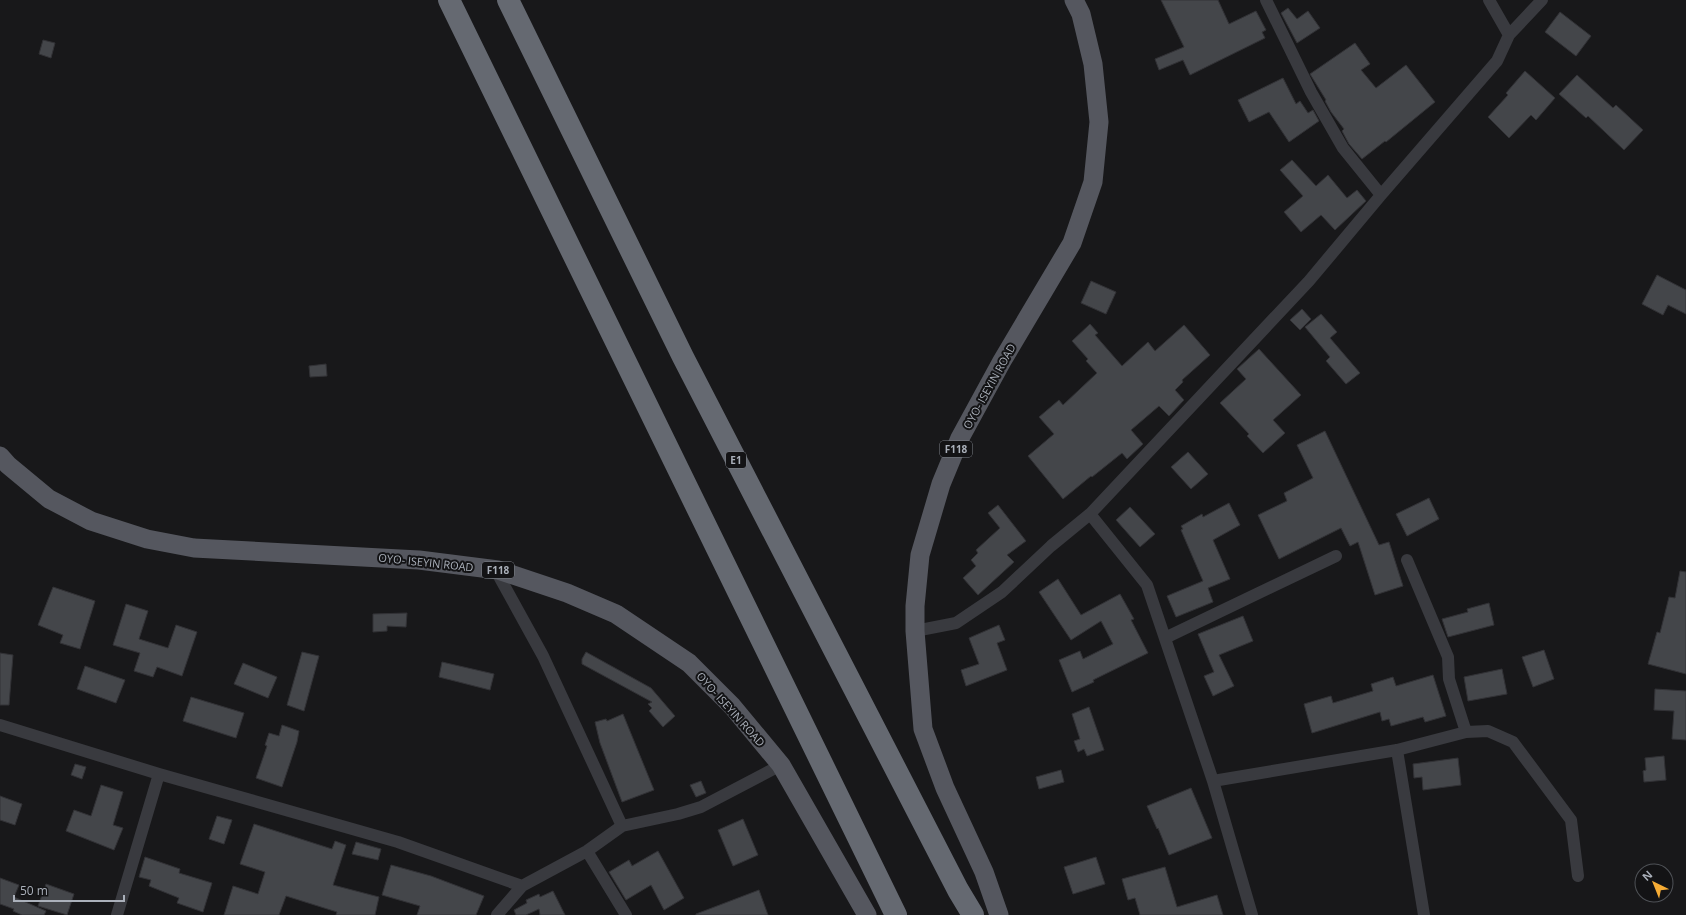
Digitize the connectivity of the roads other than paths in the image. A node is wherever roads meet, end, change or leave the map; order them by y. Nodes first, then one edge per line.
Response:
1 (449, 0) edge
2 (508, 0) edge
3 (1074, 0) edge
4 (1266, 0) edge
5 (1489, 0) edge
6 (1542, 0) edge
7 (1508, 35) junction
8 (1381, 195) junction
9 (0, 456) edge
10 (1090, 514) junction
11 (1336, 556) dead end
12 (1407, 560) dead end
13 (500, 578) dead end
14 (915, 631) junction
15 (1165, 638) junction
16 (0, 725) edge
17 (1466, 732) junction
18 (1397, 750) junction
19 (781, 765) junction
20 (159, 774) junction
21 (1213, 781) junction
22 (622, 826) junction
23 (587, 851) junction
24 (1578, 876) dead end
25 (522, 886) junction
26 (117, 915) edge
27 (497, 915) edge
28 (626, 915) edge
29 (866, 915) edge
30 (896, 915) edge
31 (973, 915) edge
32 (999, 915) edge
33 (1252, 915) edge
34 (1424, 915) edge

1 - 30 highway
2 - 31 highway, E1
3 - 14 main road, OYO- ISEYIN ROAD / F118
4 - 8 street
5 - 7 street
6 - 7 street
7 - 8 street
8 - 10 street
9 - 19 main road, OYO- ISEYIN ROAD / F118
10 - 14 street
10 - 15 street
11 - 15 street
12 - 17 street
13 - 22 street
14 - 32 main road, OYO- ISEYIN ROAD / F118
15 - 21 street
16 - 20 street
17 - 18 street
17 - 24 street
18 - 21 street
18 - 34 street
19 - 22 street
19 - 29 main road, OYO- ISEYIN ROAD / F118
20 - 25 street
20 - 26 street
21 - 33 street
22 - 23 street
23 - 25 street
23 - 28 street
25 - 27 street

